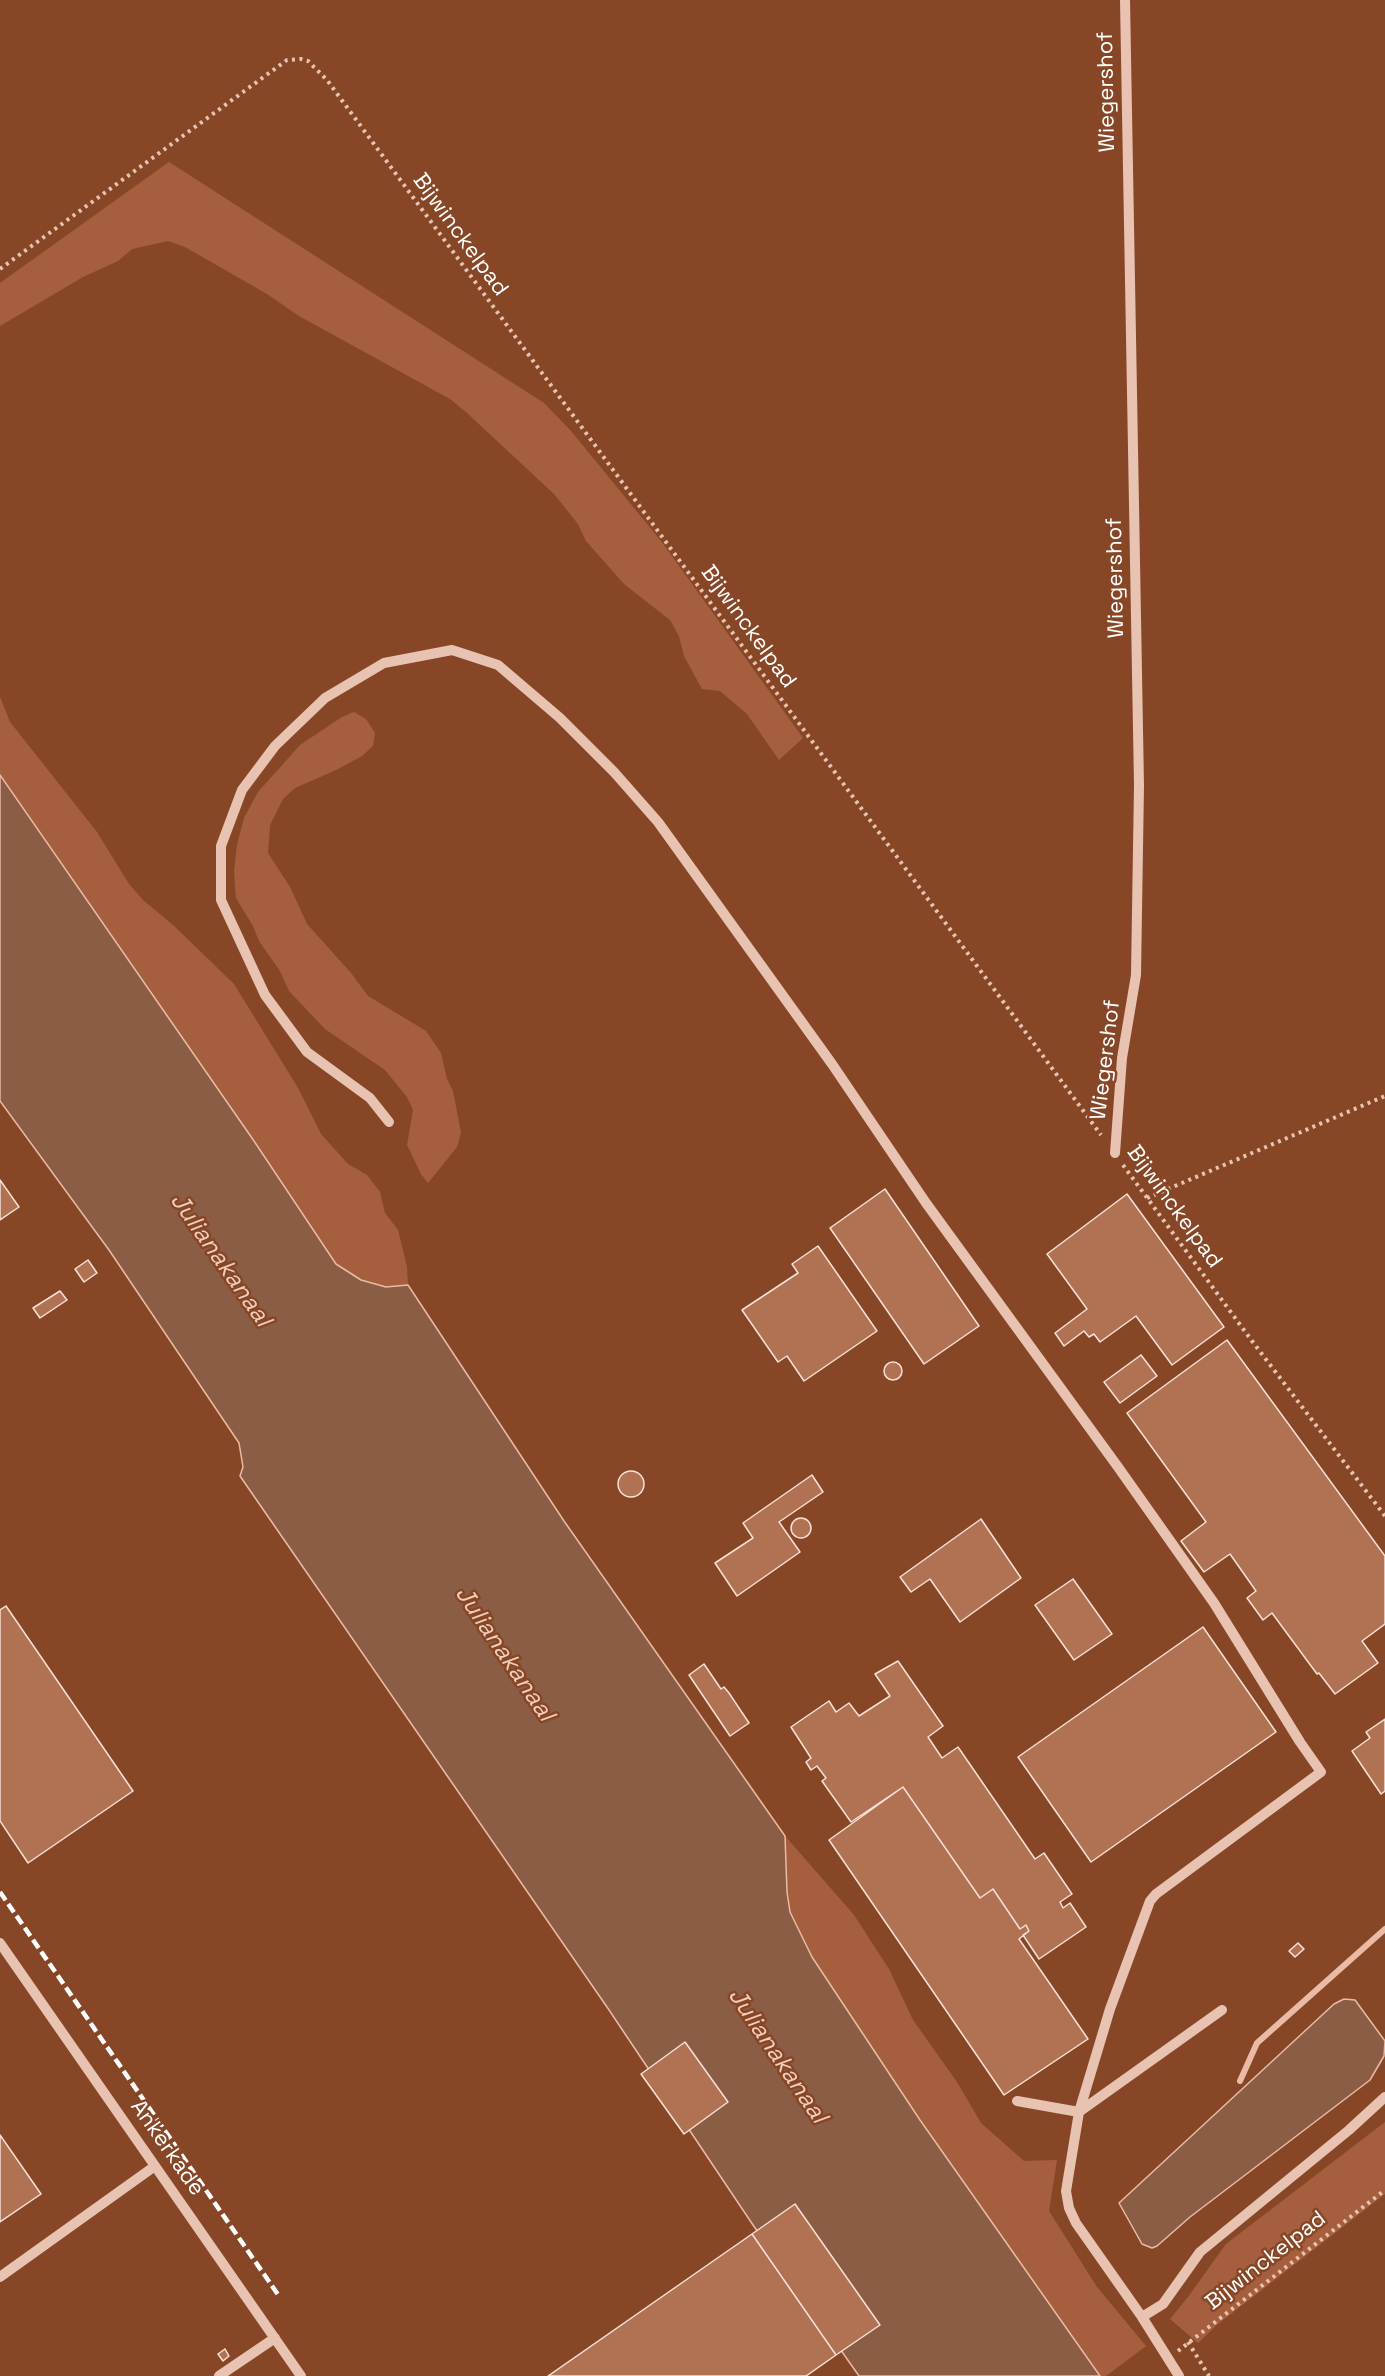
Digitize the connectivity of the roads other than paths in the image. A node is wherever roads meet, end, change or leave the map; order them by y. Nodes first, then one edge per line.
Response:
1 (1125, 0) edge
2 (389, 1122) dead end
3 (1115, 1154) road end
4 (0, 1944) edge
5 (1222, 2010) dead end
6 (1385, 2097) edge
7 (1017, 2101) dead end
8 (1079, 2112) junction
9 (155, 2166) junction
10 (0, 2277) edge
11 (1142, 2317) junction
12 (275, 2338) junction
13 (219, 2376) edge
14 (301, 2376) edge
15 (1179, 2376) edge

1 - 3 street, Wiegershof
2 - 8 street
4 - 9 street, Ankerkade
5 - 8 street
6 - 11 street
7 - 8 street
8 - 11 street
9 - 10 street
9 - 12 street, Ankerkade
11 - 15 street
12 - 13 street
12 - 14 street, Ankerkade

